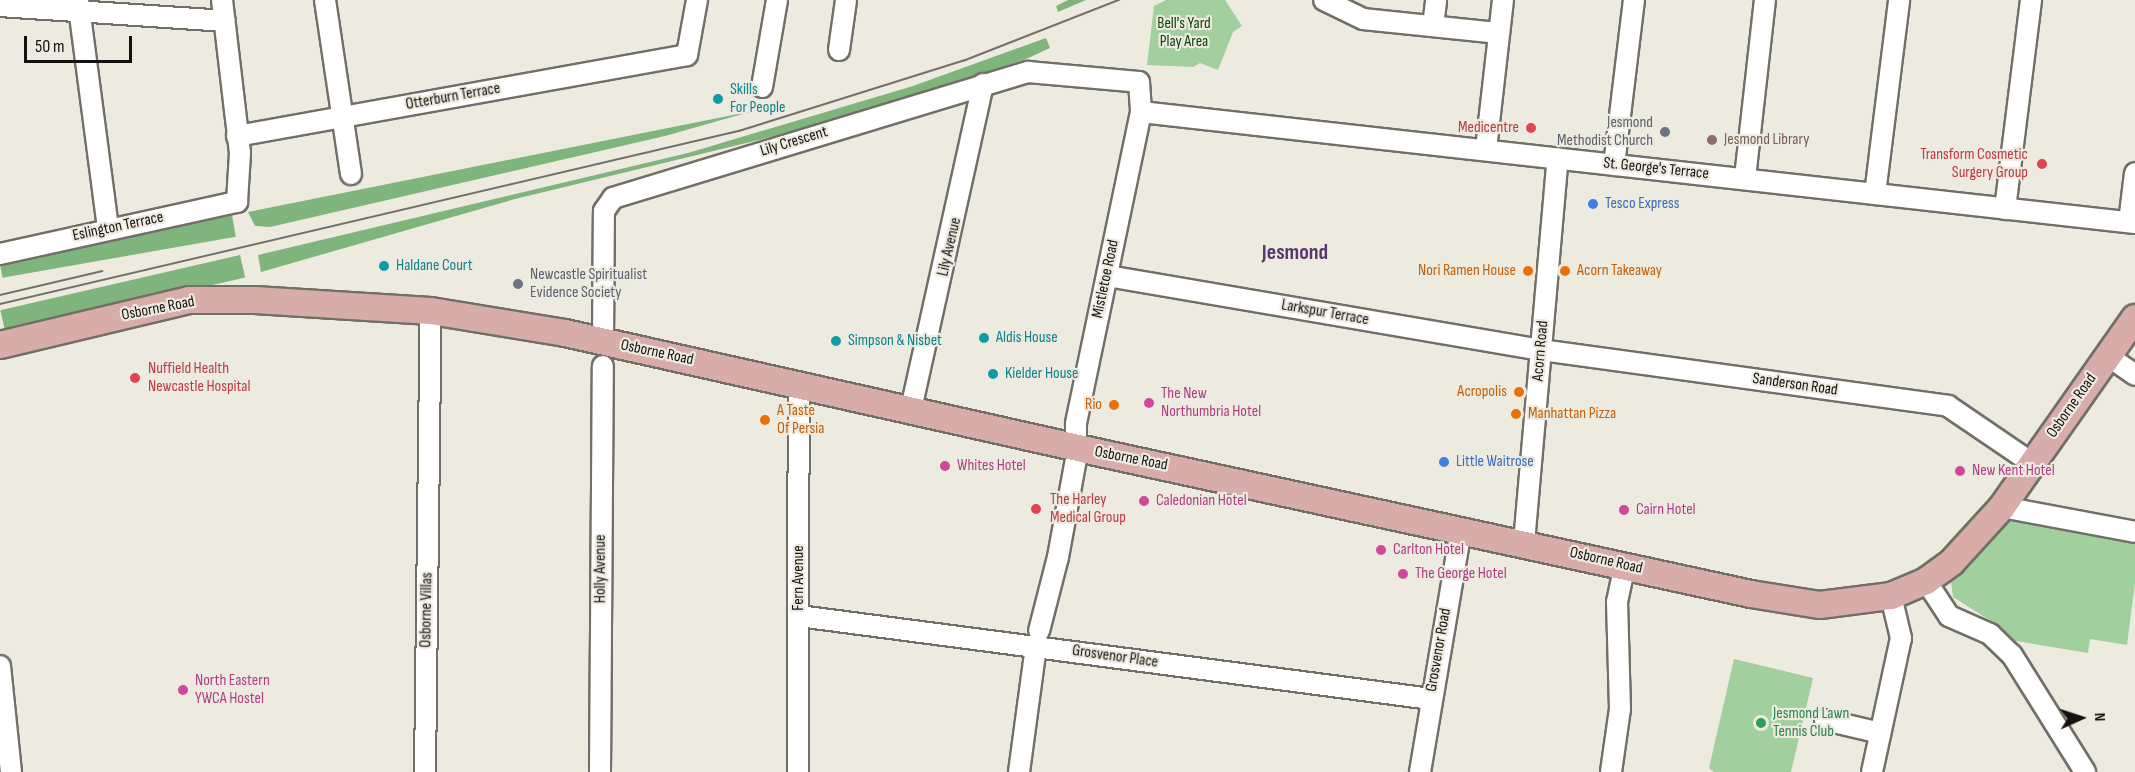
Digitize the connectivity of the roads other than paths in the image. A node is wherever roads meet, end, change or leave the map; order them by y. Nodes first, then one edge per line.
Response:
1 (222, 0) edge
2 (325, 0) edge
3 (697, 0) edge
4 (777, 0) edge
5 (846, 0) edge
6 (1324, 0) edge
7 (1436, 0) edge
8 (1503, 0) edge
9 (1634, 0) edge
10 (1766, 0) edge
11 (1899, 0) edge
12 (2031, 0) edge
13 (79, 4) edge
14 (0, 6) edge
15 (224, 21) junction
16 (1433, 26) junction
17 (1499, 33) junction
18 (839, 50) dead end
19 (983, 84) junction
20 (762, 87) dead end
21 (1141, 112) junction
22 (342, 117) junction
23 (237, 136) junction
24 (1486, 149) junction
25 (1558, 158) junction
26 (1614, 165) junction
27 (2135, 173) edge
28 (351, 174) dead end
29 (1745, 178) junction
30 (1875, 194) junction
31 (607, 203) joint
32 (2005, 209) junction
33 (2132, 222) edge
34 (108, 228) junction
35 (0, 254) edge
36 (1108, 276) junction
37 (431, 311) junction
38 (2135, 318) edge
39 (0, 345) edge
40 (1541, 350) junction
41 (603, 354) junction
42 (2108, 356) junction
43 (2135, 375) edge
44 (799, 384) junction
45 (911, 409) junction
46 (1075, 447) junction
47 (2032, 463) junction
48 (2002, 507) junction
49 (1461, 529) junction
50 (2135, 532) edge
51 (1524, 543) junction
52 (1625, 565) junction
53 (1926, 581) junction
54 (1891, 596) junction
55 (799, 616) junction
56 (1037, 639) junction
57 (0, 666) edge
58 (1431, 699) junction
59 (1825, 720) dead end
60 (1881, 733) junction
61 (11, 772) edge
62 (425, 772) edge
63 (600, 772) edge
64 (798, 772) edge
65 (1019, 772) edge
66 (1420, 772) edge
67 (1611, 772) edge
68 (1872, 772) edge
69 (2085, 772) edge

1 - 15 street
2 - 22 street
3 - 22 street, Otterburn Terrace
4 - 20 street
5 - 18 street
6 - 16 street
7 - 16 street
8 - 17 street
9 - 26 street
10 - 29 street
11 - 30 street
12 - 32 street
13 - 14 street
13 - 15 street
13 - 34 street
15 - 23 street
16 - 17 street
17 - 24 street
19 - 21 street, Lily Crescent
19 - 31 street, Lily Crescent
19 - 45 street, Lily Avenue
21 - 24 street, St. George's Terrace
21 - 36 street, Mistletoe Road
22 - 23 street, Otterburn Terrace
22 - 28 street
23 - 34 street, Eslington Terrace
24 - 25 street, St. George's Terrace
25 - 26 street, St. George's Terrace
25 - 40 street, Acorn Road
26 - 29 street, St. George's Terrace
27 - 33 street
29 - 30 street, St. George's Terrace
30 - 32 street, St. George's Terrace
31 - 41 street, Holly Avenue
32 - 33 street, St. George's Terrace
34 - 35 street, Eslington Terrace
36 - 40 street, Larkspur Terrace
36 - 46 street, Mistletoe Road
37 - 39 main road, Osborne Road
37 - 41 main road, Osborne Road
37 - 62 street, Osborne Villas
38 - 42 main road, Osborne Road
40 - 47 street, Sanderson Road
40 - 51 street, Acorn Road
41 - 44 main road, Osborne Road
41 - 63 street, Holly Avenue
42 - 43 street
42 - 47 main road, Osborne Road
44 - 45 main road, Osborne Road
44 - 55 street, Fern Avenue
45 - 46 main road, Osborne Road
46 - 49 main road, Osborne Road
46 - 56 street, Mistletoe Road
47 - 48 main road, Osborne Road
48 - 50 street
48 - 53 main road, Osborne Road
49 - 51 main road, Osborne Road
49 - 58 street, Grosvenor Road
51 - 52 main road, Osborne Road
52 - 54 main road, Osborne Road
52 - 67 street
53 - 54 main road, Osborne Road
53 - 69 street
54 - 60 street
55 - 56 street, Grosvenor Place
55 - 64 street, Fern Avenue
56 - 58 street, Grosvenor Place
56 - 65 street, Mistletoe Road
57 - 61 street
58 - 66 street, Grosvenor Road
59 - 60 street
60 - 68 street

